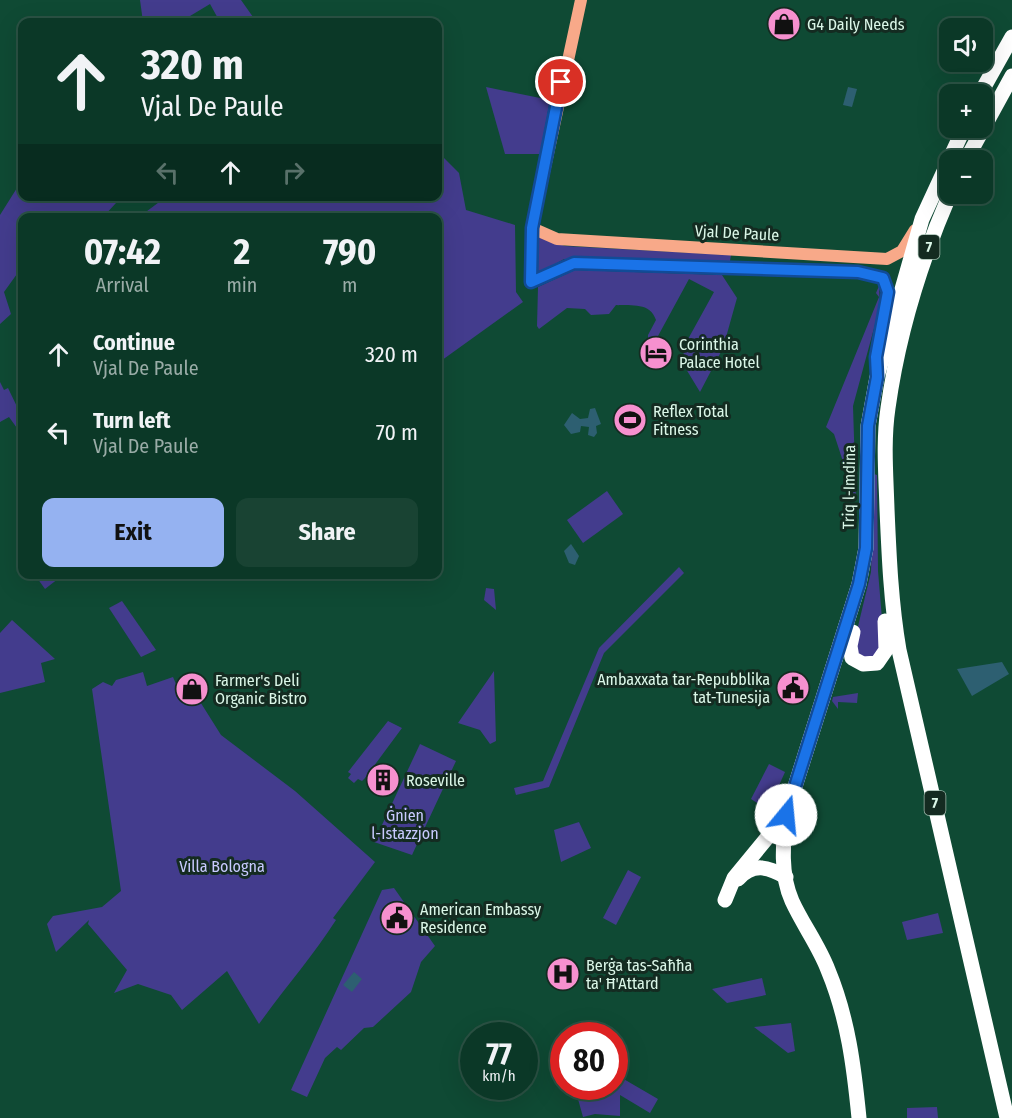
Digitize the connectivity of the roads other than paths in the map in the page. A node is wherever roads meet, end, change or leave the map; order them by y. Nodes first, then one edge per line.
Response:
1 (580, 0) edge
2 (1012, 37) edge
3 (1012, 76) edge
4 (986, 84) edge
5 (959, 138) edge
6 (971, 150) edge
7 (946, 204) edge
8 (922, 219) junction
9 (532, 228) junction
10 (877, 377) junction
11 (884, 450) junction
12 (866, 548) junction
13 (786, 815) junction
14 (786, 877) junction
15 (859, 1118) edge
16 (1007, 1118) edge

1 - 9 main road
2 - 4 highway
3 - 6 highway
5 - 8 highway, Triq l-Imdina / 7
7 - 11 highway, 7
8 - 9 main road, Vjal De Paule
8 - 10 highway, Triq l-Imdina / 7
9 - 10 main road
10 - 12 highway, Triq l-Imdina / 7
11 - 12 highway
11 - 16 highway, 7
12 - 13 highway, Triq l-Imdina / 7
13 - 14 highway
13 - 14 highway
14 - 15 highway

